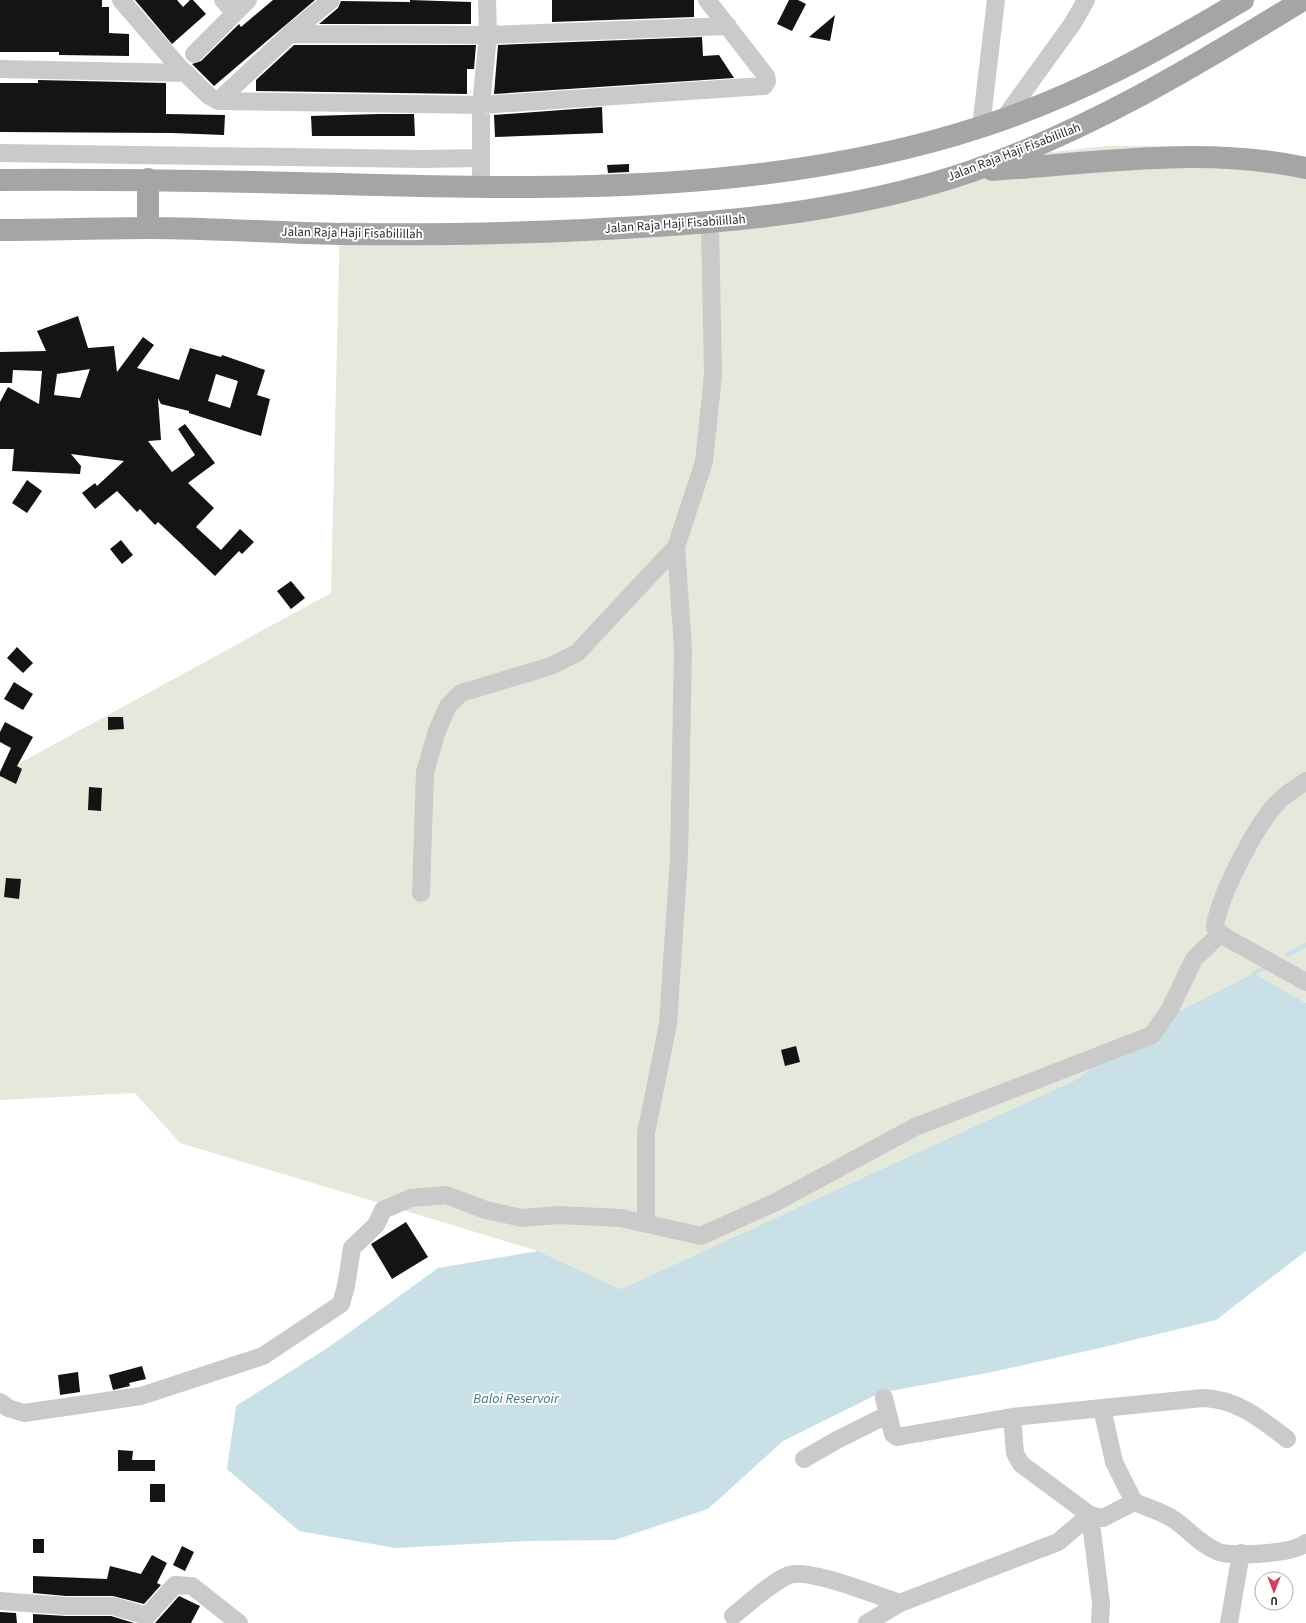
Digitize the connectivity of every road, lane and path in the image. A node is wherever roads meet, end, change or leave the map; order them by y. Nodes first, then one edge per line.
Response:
1 (121, 0) edge
2 (248, 0) edge
3 (330, 0) edge
4 (487, 0) edge
5 (707, 0) edge
6 (996, 0) edge
7 (1086, 0) edge
8 (1243, 0) edge
9 (1303, 0) edge
10 (229, 6) edge
11 (728, 26) junction
12 (290, 34) junction
13 (488, 35) junction
14 (194, 54) dead end
15 (0, 69) edge
16 (186, 74) junction
17 (218, 101) junction
18 (482, 105) junction
19 (1003, 120) junction
20 (981, 127) junction
21 (0, 153) edge
22 (482, 158) junction
23 (1306, 168) edge
24 (971, 171) junction
25 (148, 179) junction
26 (0, 180) edge
27 (481, 188) junction
28 (710, 223) junction
29 (148, 228) junction
30 (0, 230) edge
31 (676, 547) junction
32 (1306, 781) edge
33 (421, 893) dead end
34 (1220, 934) junction
35 (1306, 982) edge
36 (646, 1224) junction
37 (0, 1402) edge
38 (1102, 1408) junction
39 (1012, 1418) junction
40 (1287, 1439) dead end
41 (804, 1459) dead end
42 (1134, 1502) junction
43 (1090, 1515) junction
44 (1306, 1543) edge
45 (1241, 1553) junction
46 (0, 1601) edge
47 (900, 1603) junction
48 (733, 1616) dead end
49 (239, 1623) edge
50 (868, 1623) edge
51 (1100, 1623) edge
52 (1229, 1623) edge

1 - 16 street
2 - 10 street
3 - 12 street
4 - 13 street
5 - 11 street
6 - 20 street
7 - 19 street
8 - 19 main road
9 - 24 main road, Jalan Raja Haji Fisabilillah
10 - 14 street
11 - 13 street
11 - 18 street
12 - 13 street
12 - 17 street
13 - 18 street
15 - 16 street
16 - 17 street
17 - 18 street
18 - 22 street
19 - 20 main road
20 - 27 main road
21 - 22 street
22 - 27 street
23 - 24 main road
24 - 28 main road, Jalan Raja Haji Fisabilillah
25 - 26 main road
25 - 27 main road
25 - 29 main road
28 - 29 main road, Jalan Raja Haji Fisabilillah
28 - 31 street
29 - 30 main road, Jalan Raja Haji Fisabilillah
31 - 33 street
31 - 36 street
32 - 34 street
34 - 35 street
34 - 36 street
36 - 37 street
38 - 39 street
38 - 40 street
38 - 42 street
39 - 41 street
39 - 43 street
42 - 43 street
42 - 45 street
43 - 47 street
43 - 51 street
44 - 45 street
45 - 52 street
46 - 49 street
47 - 48 street
47 - 50 street

